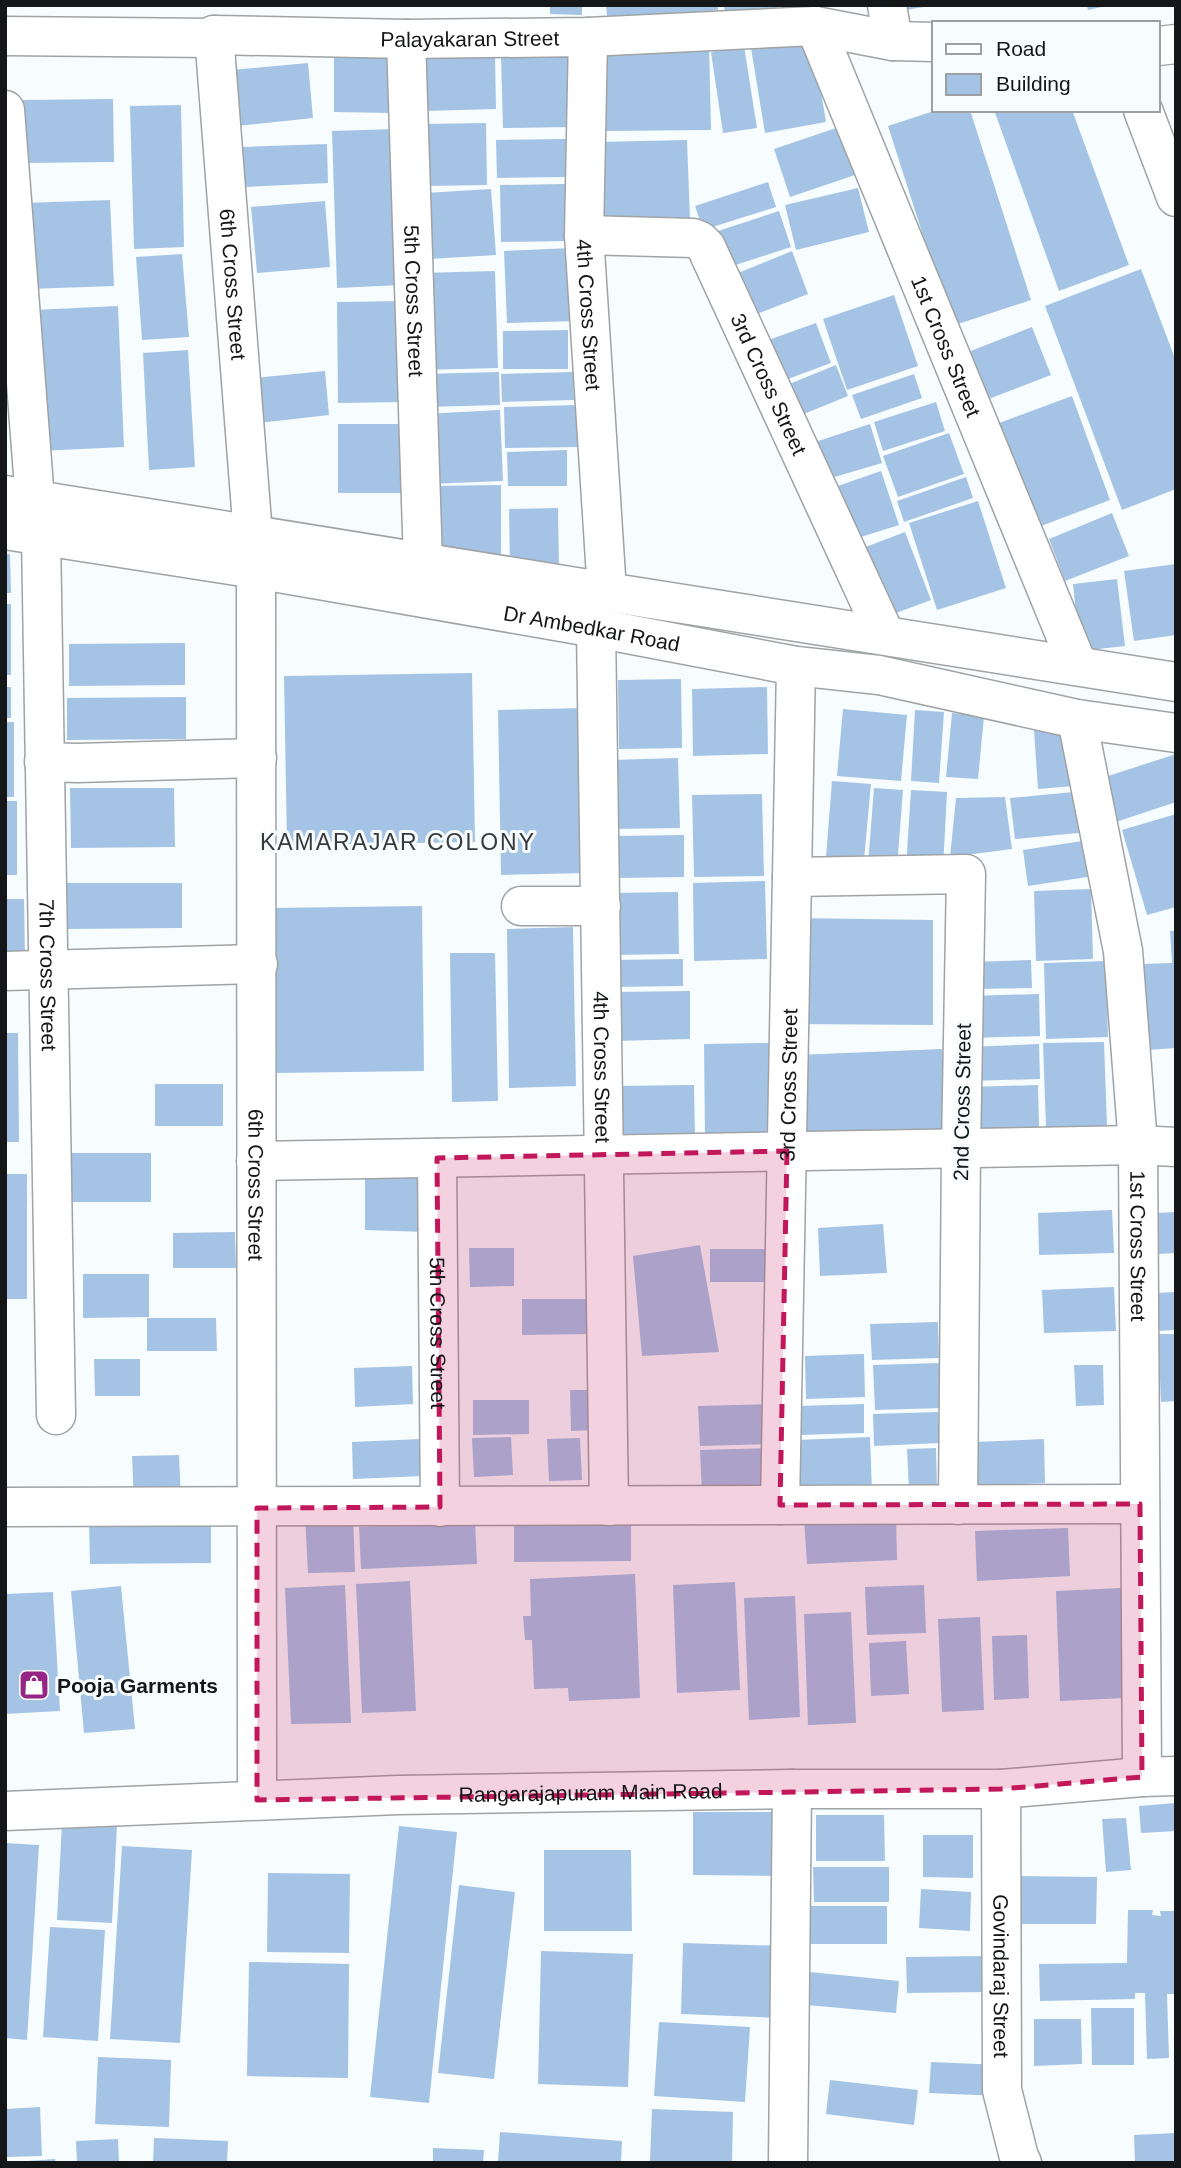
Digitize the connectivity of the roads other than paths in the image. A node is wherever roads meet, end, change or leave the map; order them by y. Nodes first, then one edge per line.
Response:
1 (890, 23) edge
2 (213, 26) edge
3 (816, 26) junction
4 (5, 36) edge
5 (588, 37) junction
6 (406, 39) junction
7 (932, 41) edge
8 (5, 110) edge
9 (1144, 112) edge
10 (1176, 197) edge
11 (584, 235) junction
12 (22, 515) edge
13 (254, 552) junction
14 (423, 563) junction
15 (601, 610) junction
16 (885, 635) junction
17 (796, 666) junction
18 (1078, 666) junction
19 (1176, 682) edge
20 (1077, 719) junction
21 (1176, 733) edge
22 (257, 758) junction
23 (44, 762) junction
24 (792, 877) junction
25 (521, 906) dead end
26 (601, 906) junction
27 (258, 964) junction
28 (47, 970) junction
29 (5, 971) edge
30 (1138, 1145) junction
31 (1176, 1147) edge
32 (961, 1148) junction
33 (787, 1152) junction
34 (605, 1155) junction
35 (437, 1158) junction
36 (256, 1161) junction
37 (56, 1415) dead end
38 (958, 1504) junction
39 (1140, 1504) junction
40 (780, 1505) junction
41 (609, 1506) junction
42 (5, 1507) edge
43 (440, 1507) junction
44 (257, 1508) junction
45 (1159, 1777) edge
46 (1001, 1788) junction
47 (792, 1789) junction
48 (257, 1800) junction
49 (5, 1811) edge
50 (788, 2163) edge
51 (1022, 2163) edge

1 - 3 street, Palayakaran Street
1 - 7 street, Palayakaran Street
2 - 4 street, Palayakaran Street
2 - 6 street, Palayakaran Street
2 - 13 street, 6th Cross Street
3 - 5 street, Palayakaran Street
3 - 18 street, 1st Cross Street
5 - 6 street, Palayakaran Street
5 - 11 street, 4th Cross Street
6 - 14 street, 5th Cross Street
8 - 12 street, 7th Cross Street
9 - 10 street
11 - 15 street, 4th Cross Street
11 - 16 street, 3rd Cross Street
12 - 13 street, Dr Ambedkar Road
12 - 23 street, 7th Cross Street
13 - 14 street, Dr Ambedkar Road
13 - 15 street, Dr Ambedkar Road
13 - 22 street, 6th Cross Street
14 - 15 street, Dr Ambedkar Road
15 - 16 street, Dr Ambedkar Road
15 - 17 street, Dr Ambedkar Road
15 - 26 street, 4th Cross Street
16 - 18 street, Dr Ambedkar Road
17 - 20 street, Dr Ambedkar Road
17 - 24 street, 3rd Cross Street
18 - 19 street, Dr Ambedkar Road
20 - 21 street, Dr Ambedkar Road
20 - 30 street, 1st Cross Street
22 - 23 street
22 - 27 street, 6th Cross Street
23 - 28 street, 7th Cross Street
24 - 32 street, 2nd Cross Street
24 - 33 street, 3rd Cross Street
25 - 26 street
26 - 34 street, 4th Cross Street
27 - 28 street
27 - 36 street, 6th Cross Street
28 - 29 street
28 - 37 street, 7th Cross Street
30 - 31 street
30 - 32 street
30 - 39 street, 1st Cross Street
32 - 33 street
32 - 38 street, 2nd Cross Street
33 - 34 street
33 - 40 street, 3rd Cross Street
34 - 35 street
34 - 41 street, 4th Cross Street
35 - 36 street
35 - 43 street, 5th Cross Street
36 - 44 street, 6th Cross Street
38 - 39 street
38 - 40 street
39 - 45 street, 1st Cross Street
40 - 41 street
41 - 43 street
42 - 44 street
43 - 44 street
44 - 48 street, 6th Cross Street
45 - 46 street, Rangarajapuram Main Road
46 - 47 street, Rangarajapuram Main Road
46 - 51 street, Govindaraj Street
47 - 48 street, Rangarajapuram Main Road
47 - 50 street
48 - 49 street, Rangarajapuram Main Road

